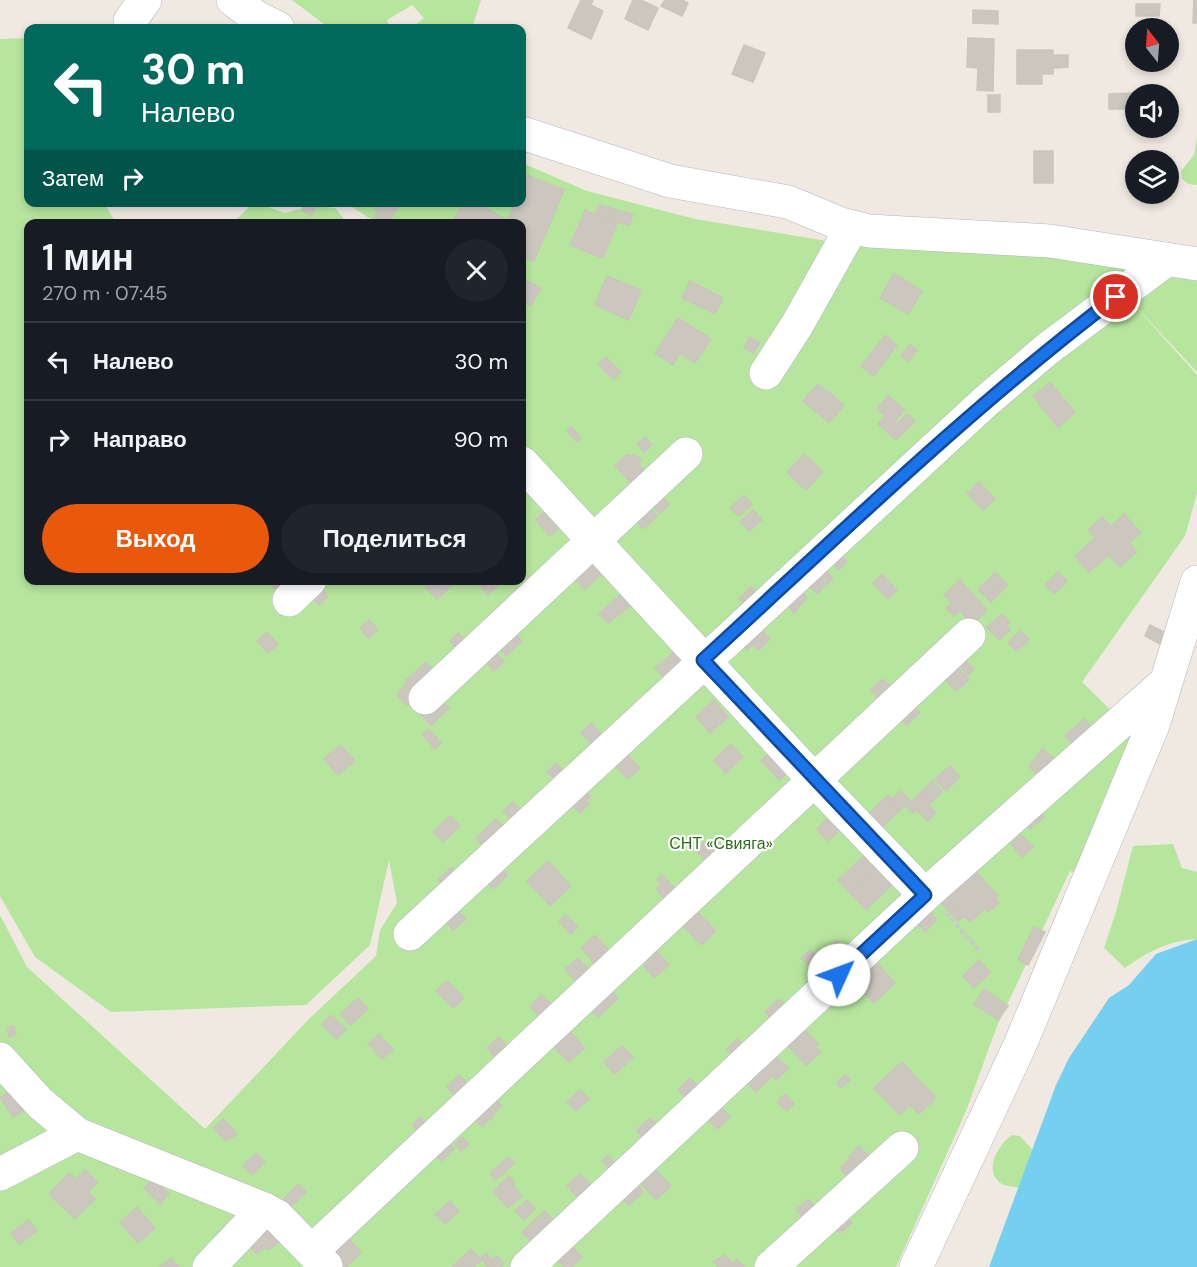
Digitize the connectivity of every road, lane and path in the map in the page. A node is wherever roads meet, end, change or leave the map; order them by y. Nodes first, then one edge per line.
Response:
1 (233, 0) edge
2 (270, 24) edge
3 (526, 134) edge
4 (852, 227) junction
5 (1182, 262) edge
6 (766, 373) dead end
7 (686, 454) dead end
8 (526, 467) edge
9 (593, 541) junction
10 (1197, 582) edge
11 (969, 635) dead end
12 (703, 660) junction
13 (1166, 682) junction
14 (425, 698) dead end
15 (814, 780) junction
16 (926, 894) junction
17 (410, 934) dead end
18 (981, 953) dead end
19 (0, 1059) edge
20 (76, 1134) junction
21 (902, 1148) dead end
22 (0, 1174) edge
23 (264, 1209) junction
24 (320, 1259) edge
25 (209, 1267) edge
26 (527, 1267) edge
27 (771, 1267) edge
28 (916, 1267) edge

1 - 2 lane
3 - 4 lane
4 - 5 lane
4 - 6 lane
5 - 12 lane
7 - 9 lane
8 - 9 lane
9 - 12 lane
9 - 14 lane
10 - 13 lane
11 - 15 lane
12 - 15 lane
12 - 17 lane
13 - 16 lane
13 - 28 lane
15 - 16 lane
15 - 24 lane
16 - 18 path
16 - 26 lane
19 - 20 lane
20 - 22 lane
20 - 23 lane
21 - 27 lane
23 - 24 lane
23 - 25 lane

